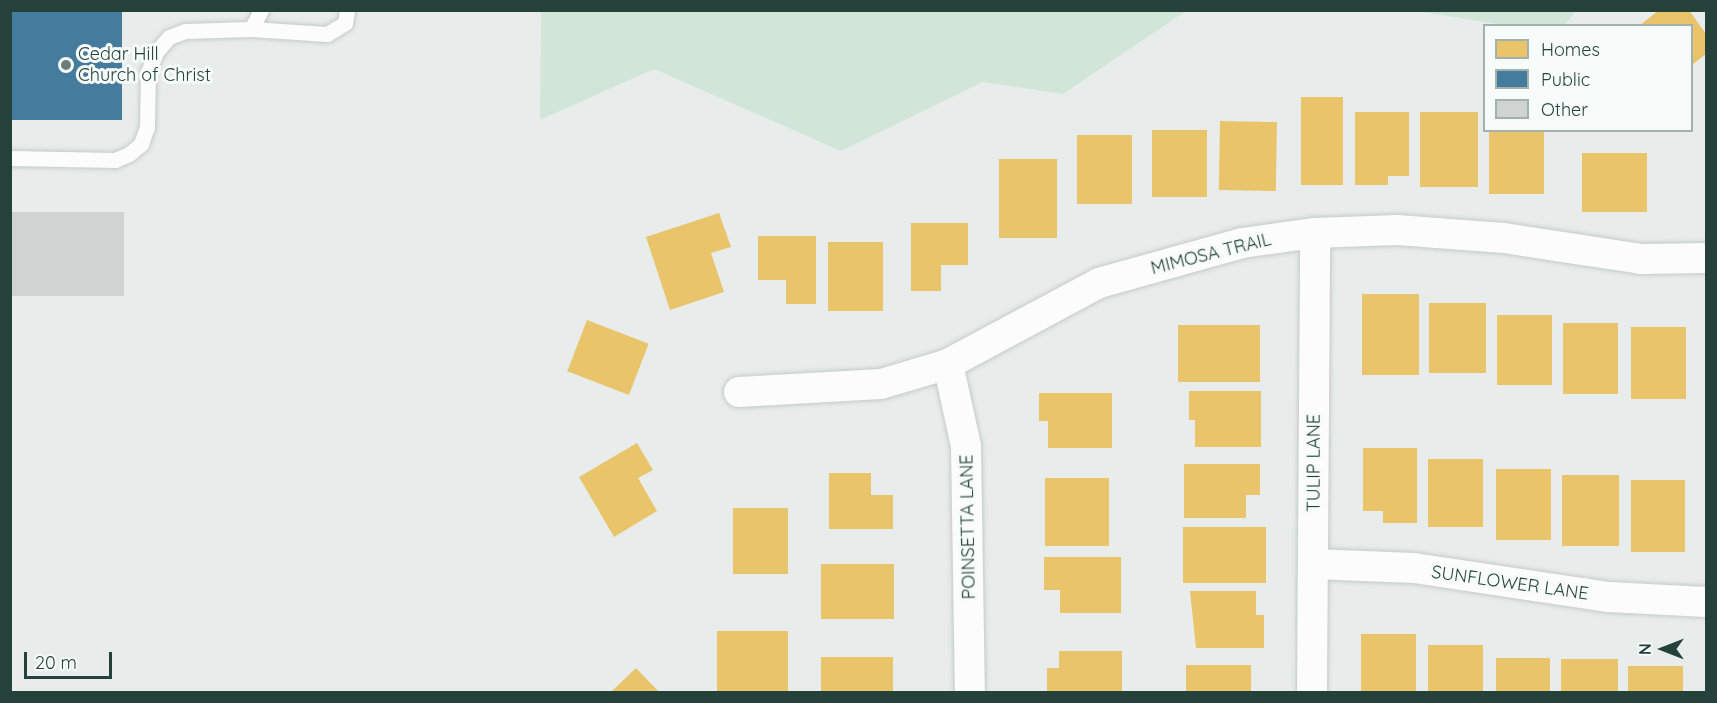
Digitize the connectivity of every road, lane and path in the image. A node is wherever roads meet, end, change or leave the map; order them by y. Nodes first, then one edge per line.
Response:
1 (261, 10) edge
2 (347, 10) edge
3 (251, 29) junction
4 (10, 158) edge
5 (1315, 233) junction
6 (1707, 258) edge
7 (948, 364) junction
8 (739, 392) dead end
9 (1313, 564) junction
10 (1707, 602) edge
11 (970, 693) edge
12 (1312, 693) edge

1 - 3 lane
2 - 3 lane
3 - 4 lane
5 - 6 street, MIMOSA TRAIL
5 - 7 street, MIMOSA TRAIL
5 - 9 street, TULIP LANE
7 - 8 street, MIMOSA TRAIL
7 - 11 street, POINSETTA LANE
9 - 10 street, SUNFLOWER LANE
9 - 12 street, TULIP LANE

